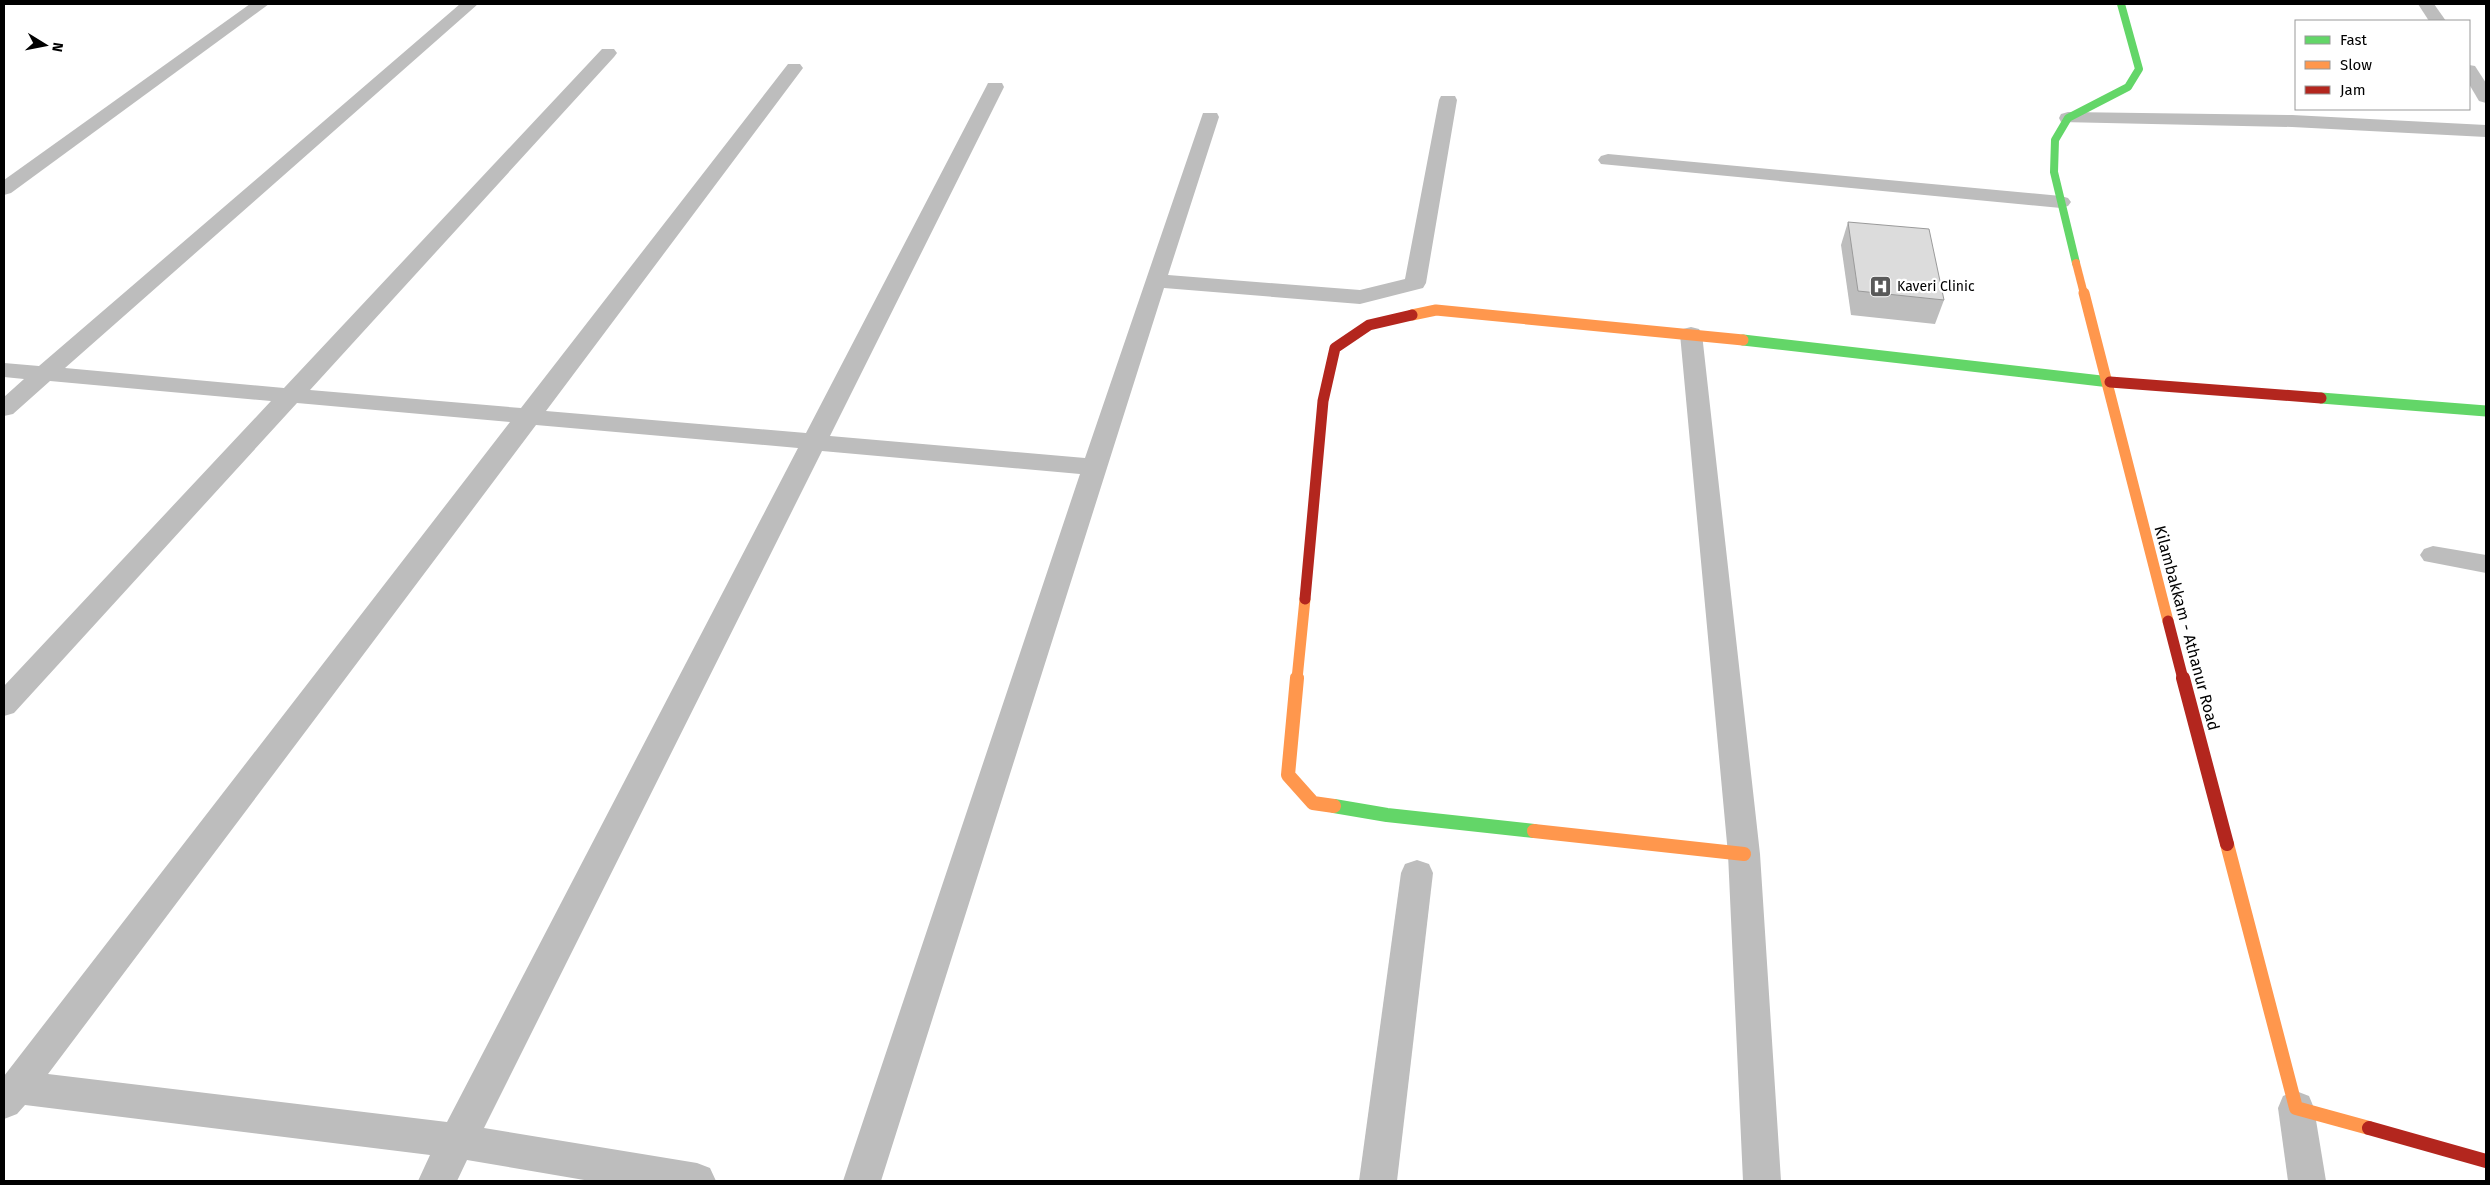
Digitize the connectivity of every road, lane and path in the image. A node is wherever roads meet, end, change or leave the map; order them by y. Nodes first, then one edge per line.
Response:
1 (261, 4) edge
2 (470, 4) edge
3 (2121, 4) edge
4 (2426, 4) edge
5 (2436, 20) edge
6 (608, 53) dead end
7 (794, 68) dead end
8 (2470, 72) edge
9 (995, 87) dead end
10 (2486, 97) edge
11 (1448, 100) dead end
12 (1210, 117) dead end
13 (2068, 118) junction
14 (2486, 131) edge
15 (1608, 160) dead end
16 (4, 189) edge
17 (2061, 202) junction
18 (1155, 281) junction
19 (1691, 334) junction
20 (4, 370) edge
21 (44, 374) junction
22 (2105, 382) junction
23 (292, 395) junction
24 (4, 409) edge
25 (2486, 411) edge
26 (529, 415) junction
27 (814, 441) junction
28 (1095, 466) junction
29 (2433, 555) dead end
30 (2486, 564) edge
31 (4, 705) edge
32 (1744, 854) junction
33 (1417, 873) dead end
34 (10, 1094) edge
35 (2296, 1108) junction
36 (457, 1141) junction
37 (2486, 1161) edge
38 (438, 1181) edge
39 (697, 1181) edge
40 (862, 1181) edge
41 (1378, 1181) edge
42 (1762, 1181) edge
43 (2307, 1181) edge

1 - 16 street
2 - 21 street
3 - 13 street
4 - 5 street
6 - 23 street
7 - 26 street
8 - 10 street
9 - 27 street
11 - 18 street
12 - 18 street
13 - 14 street
13 - 17 street, Kilambakkam - Athanur Road
15 - 17 street
17 - 22 street, Kilambakkam - Athanur Road
18 - 28 street
19 - 22 street
19 - 32 street
19 - 32 street
20 - 21 street
21 - 23 street
21 - 24 street
22 - 25 street
22 - 35 street, Kilambakkam - Athanur Road
23 - 26 street
23 - 31 street
26 - 27 street
26 - 34 street
27 - 28 street
27 - 36 street
28 - 40 street
29 - 30 street
32 - 42 street
33 - 41 street
34 - 36 street
35 - 37 street
35 - 43 street
36 - 38 street
36 - 39 street

